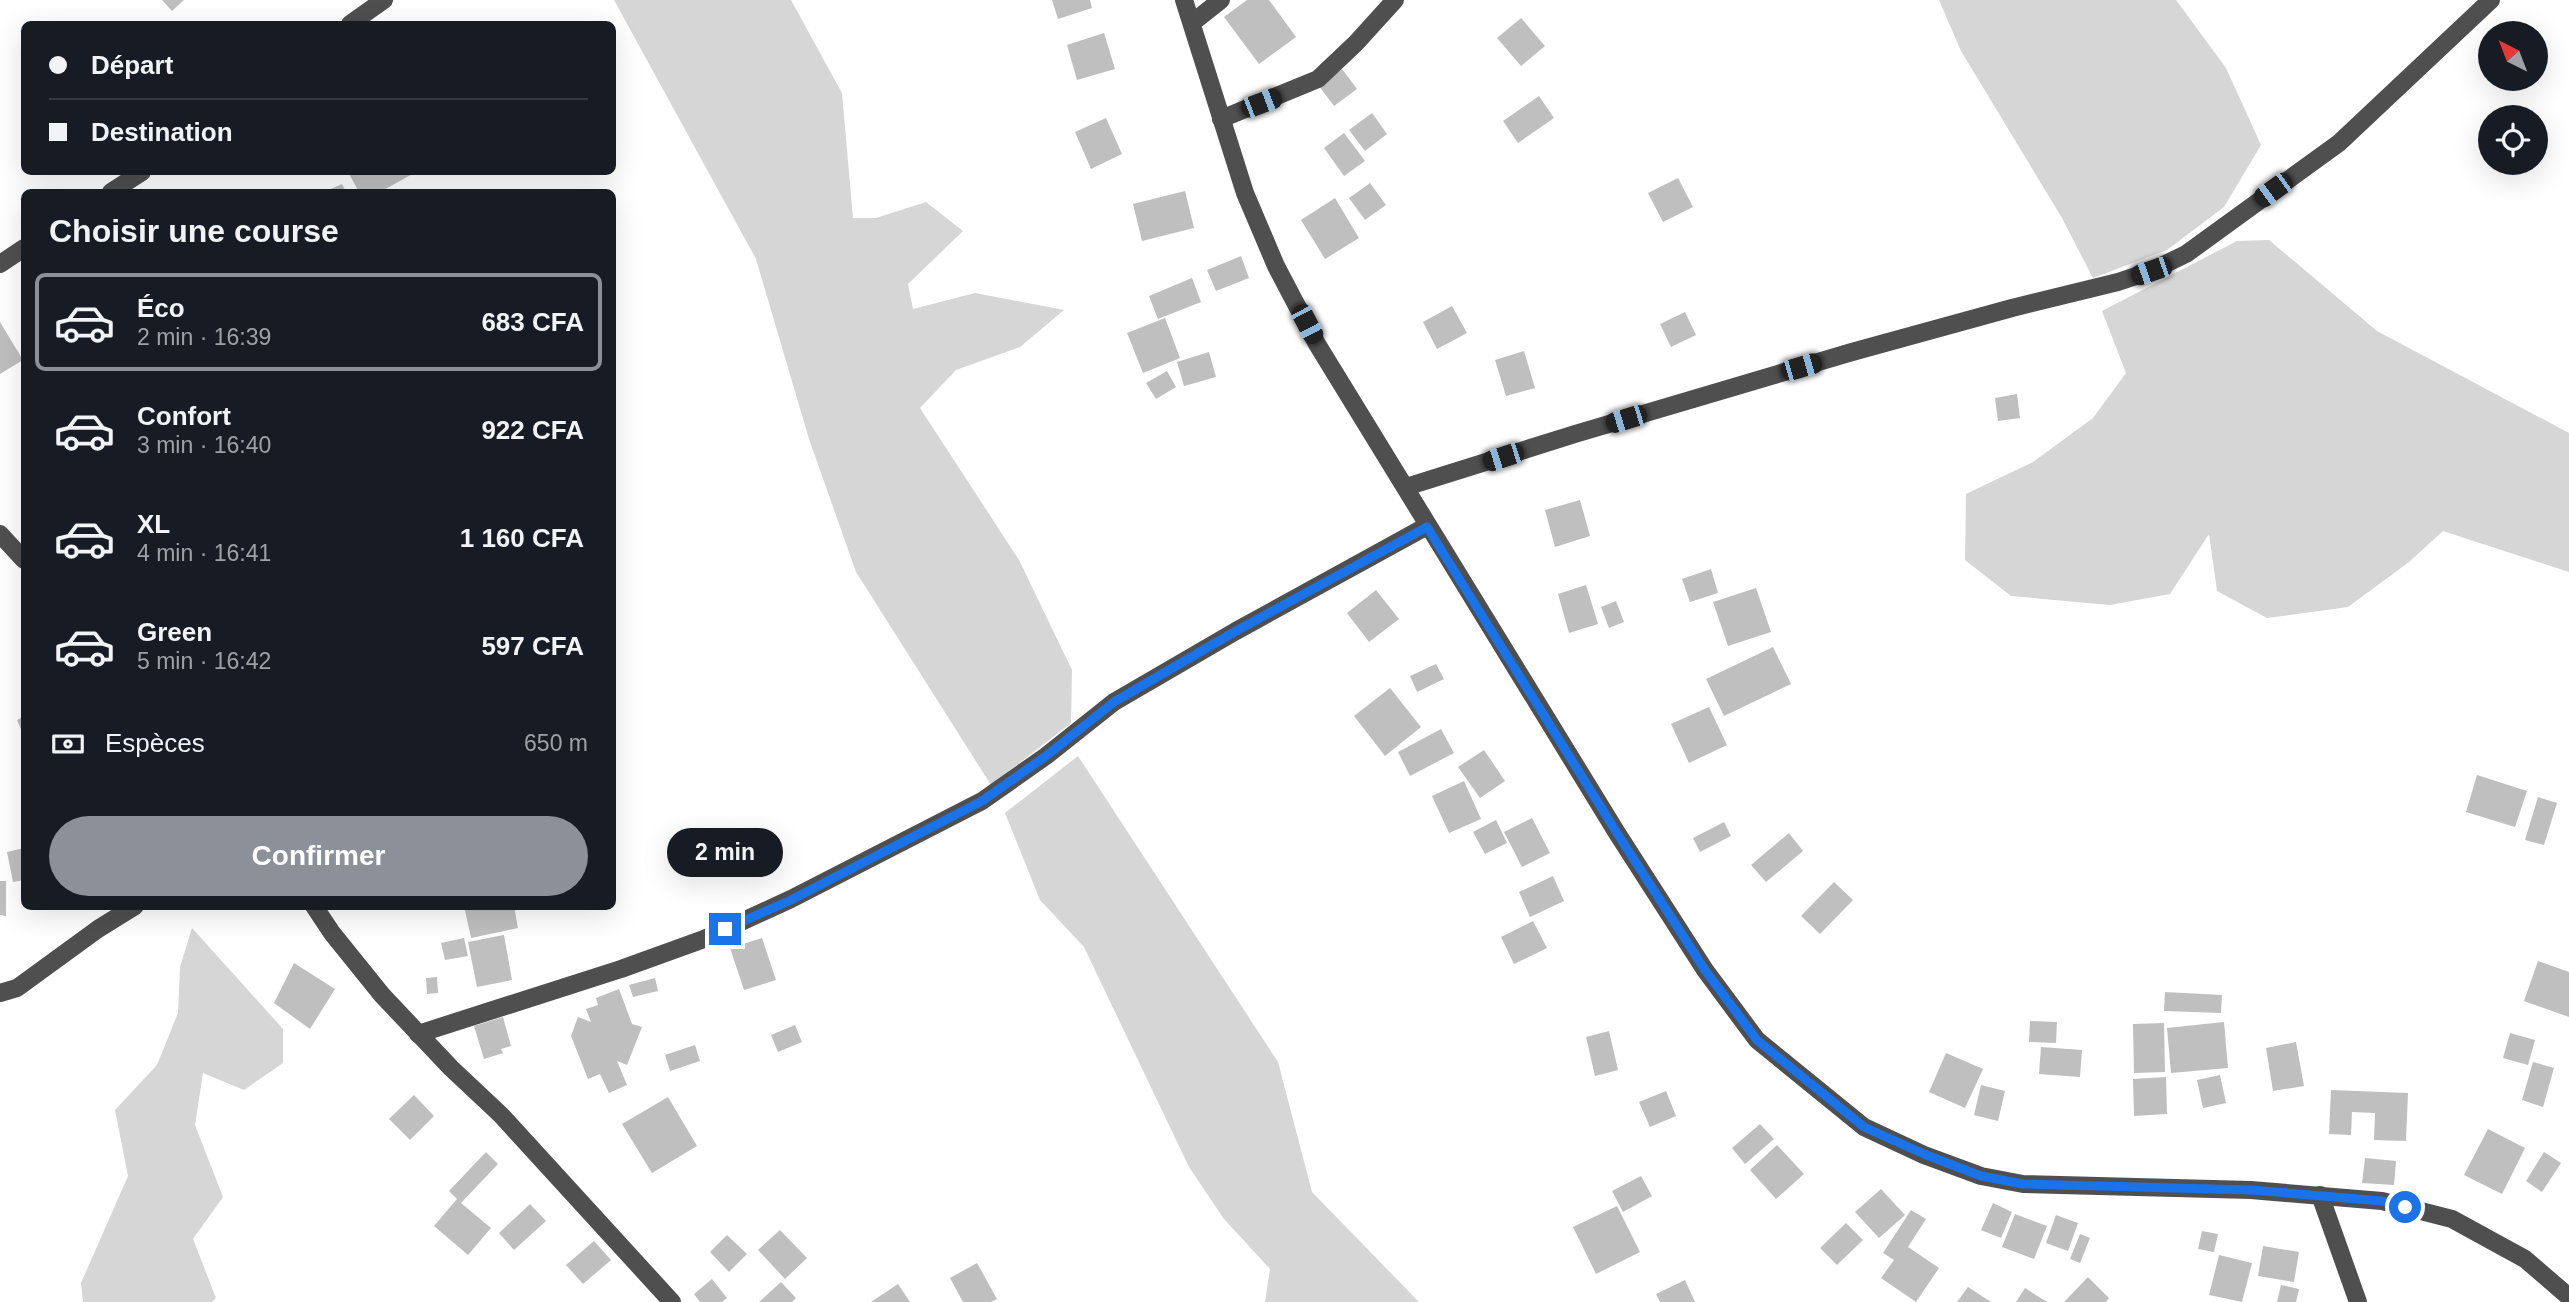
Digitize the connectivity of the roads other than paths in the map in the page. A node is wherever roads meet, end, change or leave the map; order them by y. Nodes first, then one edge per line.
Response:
1 (384, 0) edge
2 (1184, 0) edge
3 (1221, 0) edge
4 (1395, 0) edge
5 (2491, 0) edge
6 (354, 21) edge
7 (1192, 23) junction
8 (1221, 119) junction
9 (137, 175) edge
10 (116, 189) edge
11 (21, 250) edge
12 (0, 264) edge
13 (1406, 487) junction
14 (1427, 527) junction
15 (0, 534) edge
16 (21, 557) edge
17 (129, 910) edge
18 (317, 910) edge
19 (0, 993) edge
20 (418, 1034) junction
21 (2320, 1195) junction
22 (2569, 1297) edge
23 (673, 1302) edge
24 (2358, 1302) edge

1 - 6 street
2 - 7 street
3 - 7 street
4 - 8 street
5 - 13 street
7 - 8 street
8 - 13 street
9 - 10 street
11 - 12 street
13 - 14 street
14 - 20 street
14 - 21 street
15 - 16 street
17 - 19 street
18 - 20 street
20 - 23 street
21 - 22 street
21 - 24 street

